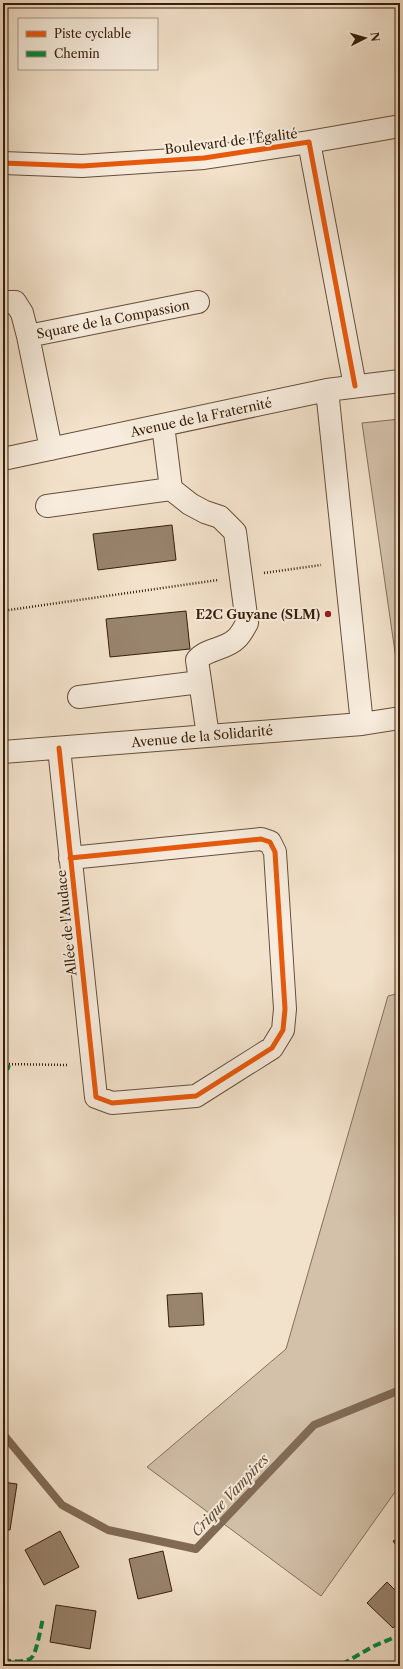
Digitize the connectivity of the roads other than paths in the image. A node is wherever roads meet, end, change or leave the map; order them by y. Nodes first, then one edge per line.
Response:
1 (400, 126) edge
2 (309, 142) junction
3 (3, 163) edge
4 (3, 302) edge
5 (198, 302) dead end
6 (28, 336) junction
7 (400, 381) edge
8 (355, 386) junction
9 (327, 390) junction
10 (163, 425) junction
11 (51, 449) junction
12 (3, 459) edge
13 (171, 489) junction
14 (47, 506) dead end
15 (200, 682) junction
16 (79, 698) dead end
17 (400, 718) edge
18 (362, 724) junction
19 (208, 736) junction
20 (59, 748) junction
21 (3, 752) edge
22 (70, 858) junction

1 - 2 street
2 - 3 street, Boulevard de l'Égalité
2 - 8 street, Boulevard de l'Égalité
4 - 6 street, Square de la Compassion
5 - 6 street, Square de la Compassion
6 - 11 street, Square de la Compassion
7 - 8 street, Avenue de la Fraternité
8 - 9 street, Avenue de la Fraternité
9 - 10 street, Avenue de la Fraternité
9 - 18 street
10 - 11 street, Avenue de la Fraternité
10 - 13 street
11 - 12 street, Avenue de la Fraternité
13 - 14 street
13 - 15 street
15 - 16 street
15 - 19 street
17 - 18 street, Avenue de la Solidarité
18 - 19 street, Avenue de la Solidarité
19 - 20 street, Avenue de la Solidarité
20 - 21 street, Avenue de la Solidarité
20 - 22 street, Allée de l'Audace
22 - 22 street, Allée de l'Audace

